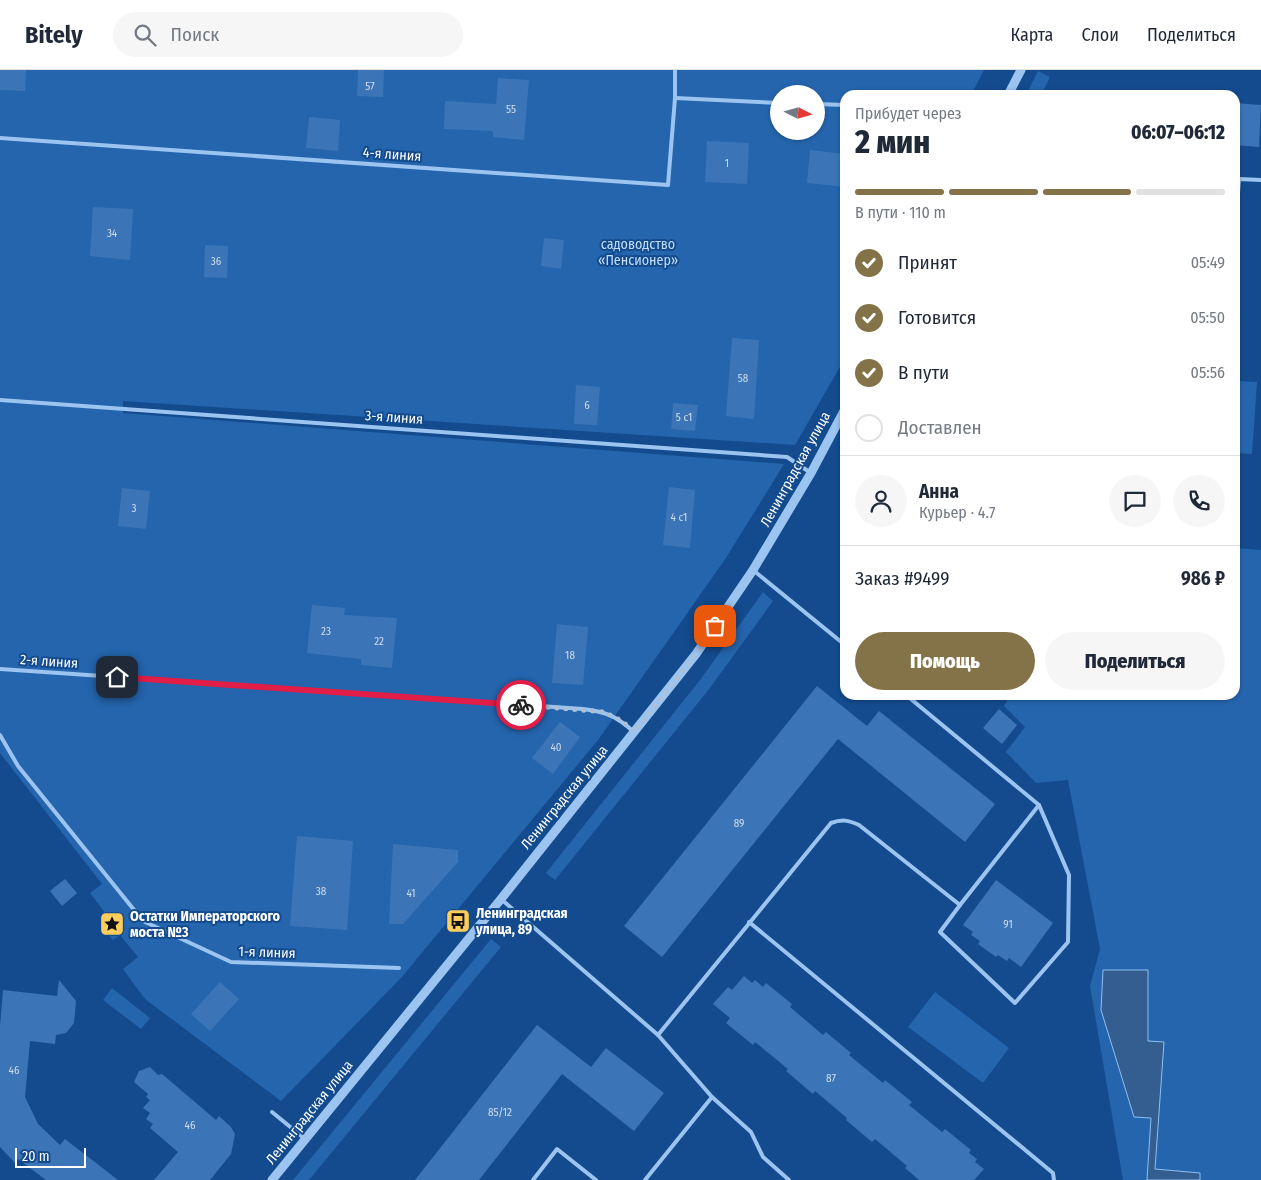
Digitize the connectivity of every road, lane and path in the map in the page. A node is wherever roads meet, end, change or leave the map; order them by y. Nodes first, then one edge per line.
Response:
1 (675, 70) edge
2 (1021, 70) edge
3 (1011, 90) edge
4 (675, 98) junction
5 (770, 103) edge
6 (825, 105) edge
7 (840, 106) edge
8 (0, 138) edge
9 (1240, 179) edge
10 (1261, 180) edge
11 (0, 400) edge
12 (840, 418) edge
13 (811, 473) junction
14 (753, 570) junction
15 (840, 641) edge
16 (0, 669) edge
17 (912, 700) edge
18 (634, 732) junction
19 (0, 735) edge
20 (1039, 805) junction
21 (501, 899) junction
22 (960, 905) junction
23 (749, 922) junction
24 (399, 968) dead end
25 (658, 1035) junction
26 (712, 1097) junction
27 (272, 1112) dead end
28 (305, 1139) junction
29 (272, 1180) edge
30 (533, 1180) edge
31 (596, 1180) edge
32 (645, 1180) edge
33 (789, 1180) edge
34 (1054, 1180) edge

1 - 4 lane, 4-я линия
2 - 3 street
4 - 5 lane
4 - 8 lane, 4-я линия
6 - 7 lane
9 - 10 lane
11 - 13 lane, 3-я линия
12 - 13 street, Ленинградская улица
13 - 14 street, Ленинградская улица
14 - 15 lane
14 - 18 street, Ленинградская улица
16 - 18 lane, 2-я линия
17 - 20 lane
18 - 21 street, Ленинградская улица
19 - 24 lane, 1-я линия
20 - 22 lane
20 - 22 lane
21 - 25 lane
21 - 28 street, Ленинградская улица
22 - 23 lane
23 - 25 lane
23 - 34 lane
25 - 26 lane
26 - 32 lane
26 - 33 lane
27 - 28 lane
28 - 29 street, Ленинградская улица
30 - 31 lane

